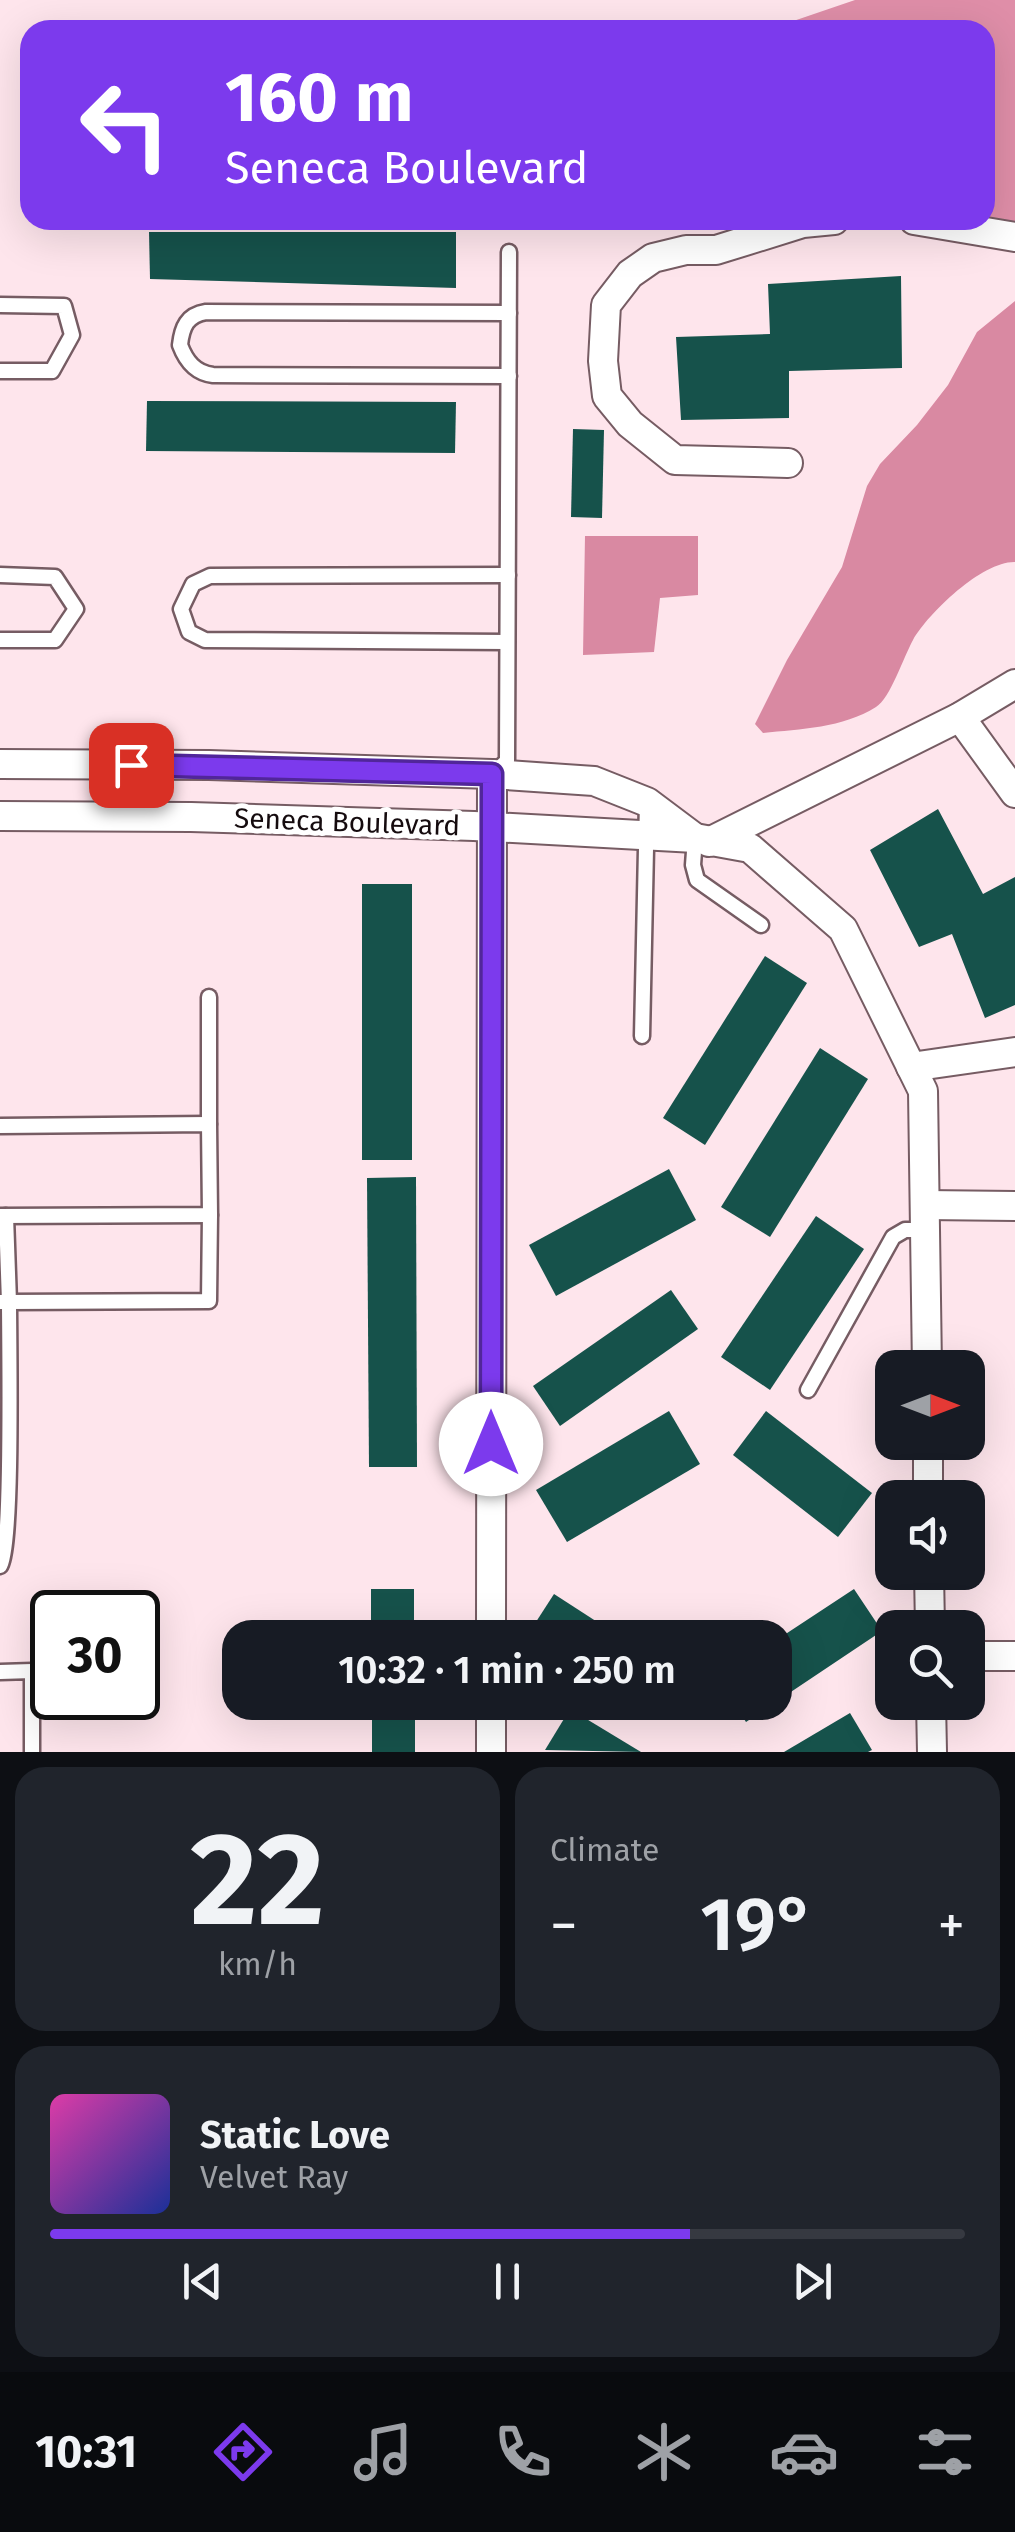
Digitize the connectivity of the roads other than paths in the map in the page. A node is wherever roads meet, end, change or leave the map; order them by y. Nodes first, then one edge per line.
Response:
1 (783, 230) edge
2 (973, 230) edge
3 (1015, 237) edge
4 (509, 252) dead end
5 (0, 305) edge
6 (508, 313) junction
7 (0, 371) edge
8 (508, 376) junction
9 (788, 463) dead end
10 (0, 575) edge
11 (508, 576) junction
12 (0, 640) edge
13 (507, 642) junction
14 (1015, 684) edge
15 (960, 717) junction
16 (0, 764) edge
17 (492, 774) junction
18 (1015, 793) edge
19 (648, 802) junction
20 (0, 816) edge
21 (492, 827) junction
22 (646, 836) junction
23 (702, 840) junction
24 (761, 925) dead end
25 (209, 996) dead end
26 (642, 1036) dead end
27 (1015, 1052) edge
28 (911, 1067) junction
29 (209, 1124) junction
30 (0, 1126) edge
31 (1015, 1206) edge
32 (210, 1215) junction
33 (3, 1216) edge
34 (925, 1218) junction
35 (4, 1302) edge
36 (927, 1350) edge
37 (808, 1390) dead end
38 (4, 1520) edge
39 (0, 1566) edge
40 (491, 1620) edge
41 (985, 1656) edge
42 (1015, 1656) edge
43 (0, 1672) edge
44 (491, 1720) edge
45 (931, 1720) edge
46 (32, 1752) edge
47 (490, 1752) edge
48 (932, 1752) edge

1 - 9 street
2 - 3 street
4 - 6 lane
5 - 7 lane
6 - 8 lane
6 - 8 lane
8 - 11 lane
10 - 12 lane
11 - 13 lane
11 - 13 lane
13 - 17 lane
14 - 15 street
15 - 18 street
15 - 23 street
16 - 17 street, Seneca Boulevard
17 - 19 street, Seneca Boulevard
17 - 21 street
19 - 22 lane
19 - 23 street, Seneca Boulevard
20 - 21 street, Seneca Boulevard
21 - 22 street, Seneca Boulevard
21 - 40 street
22 - 23 street, Seneca Boulevard
22 - 26 lane
23 - 24 lane
23 - 28 street, Seneca Boulevard
25 - 29 lane
27 - 28 street
28 - 34 street, Seneca Boulevard
29 - 30 lane
29 - 32 lane
31 - 34 street
32 - 33 lane
32 - 35 lane
33 - 35 lane
34 - 36 street, Seneca Boulevard
34 - 37 lane
35 - 38 lane
38 - 39 lane
41 - 42 street
43 - 46 lane
44 - 47 street
45 - 48 street

